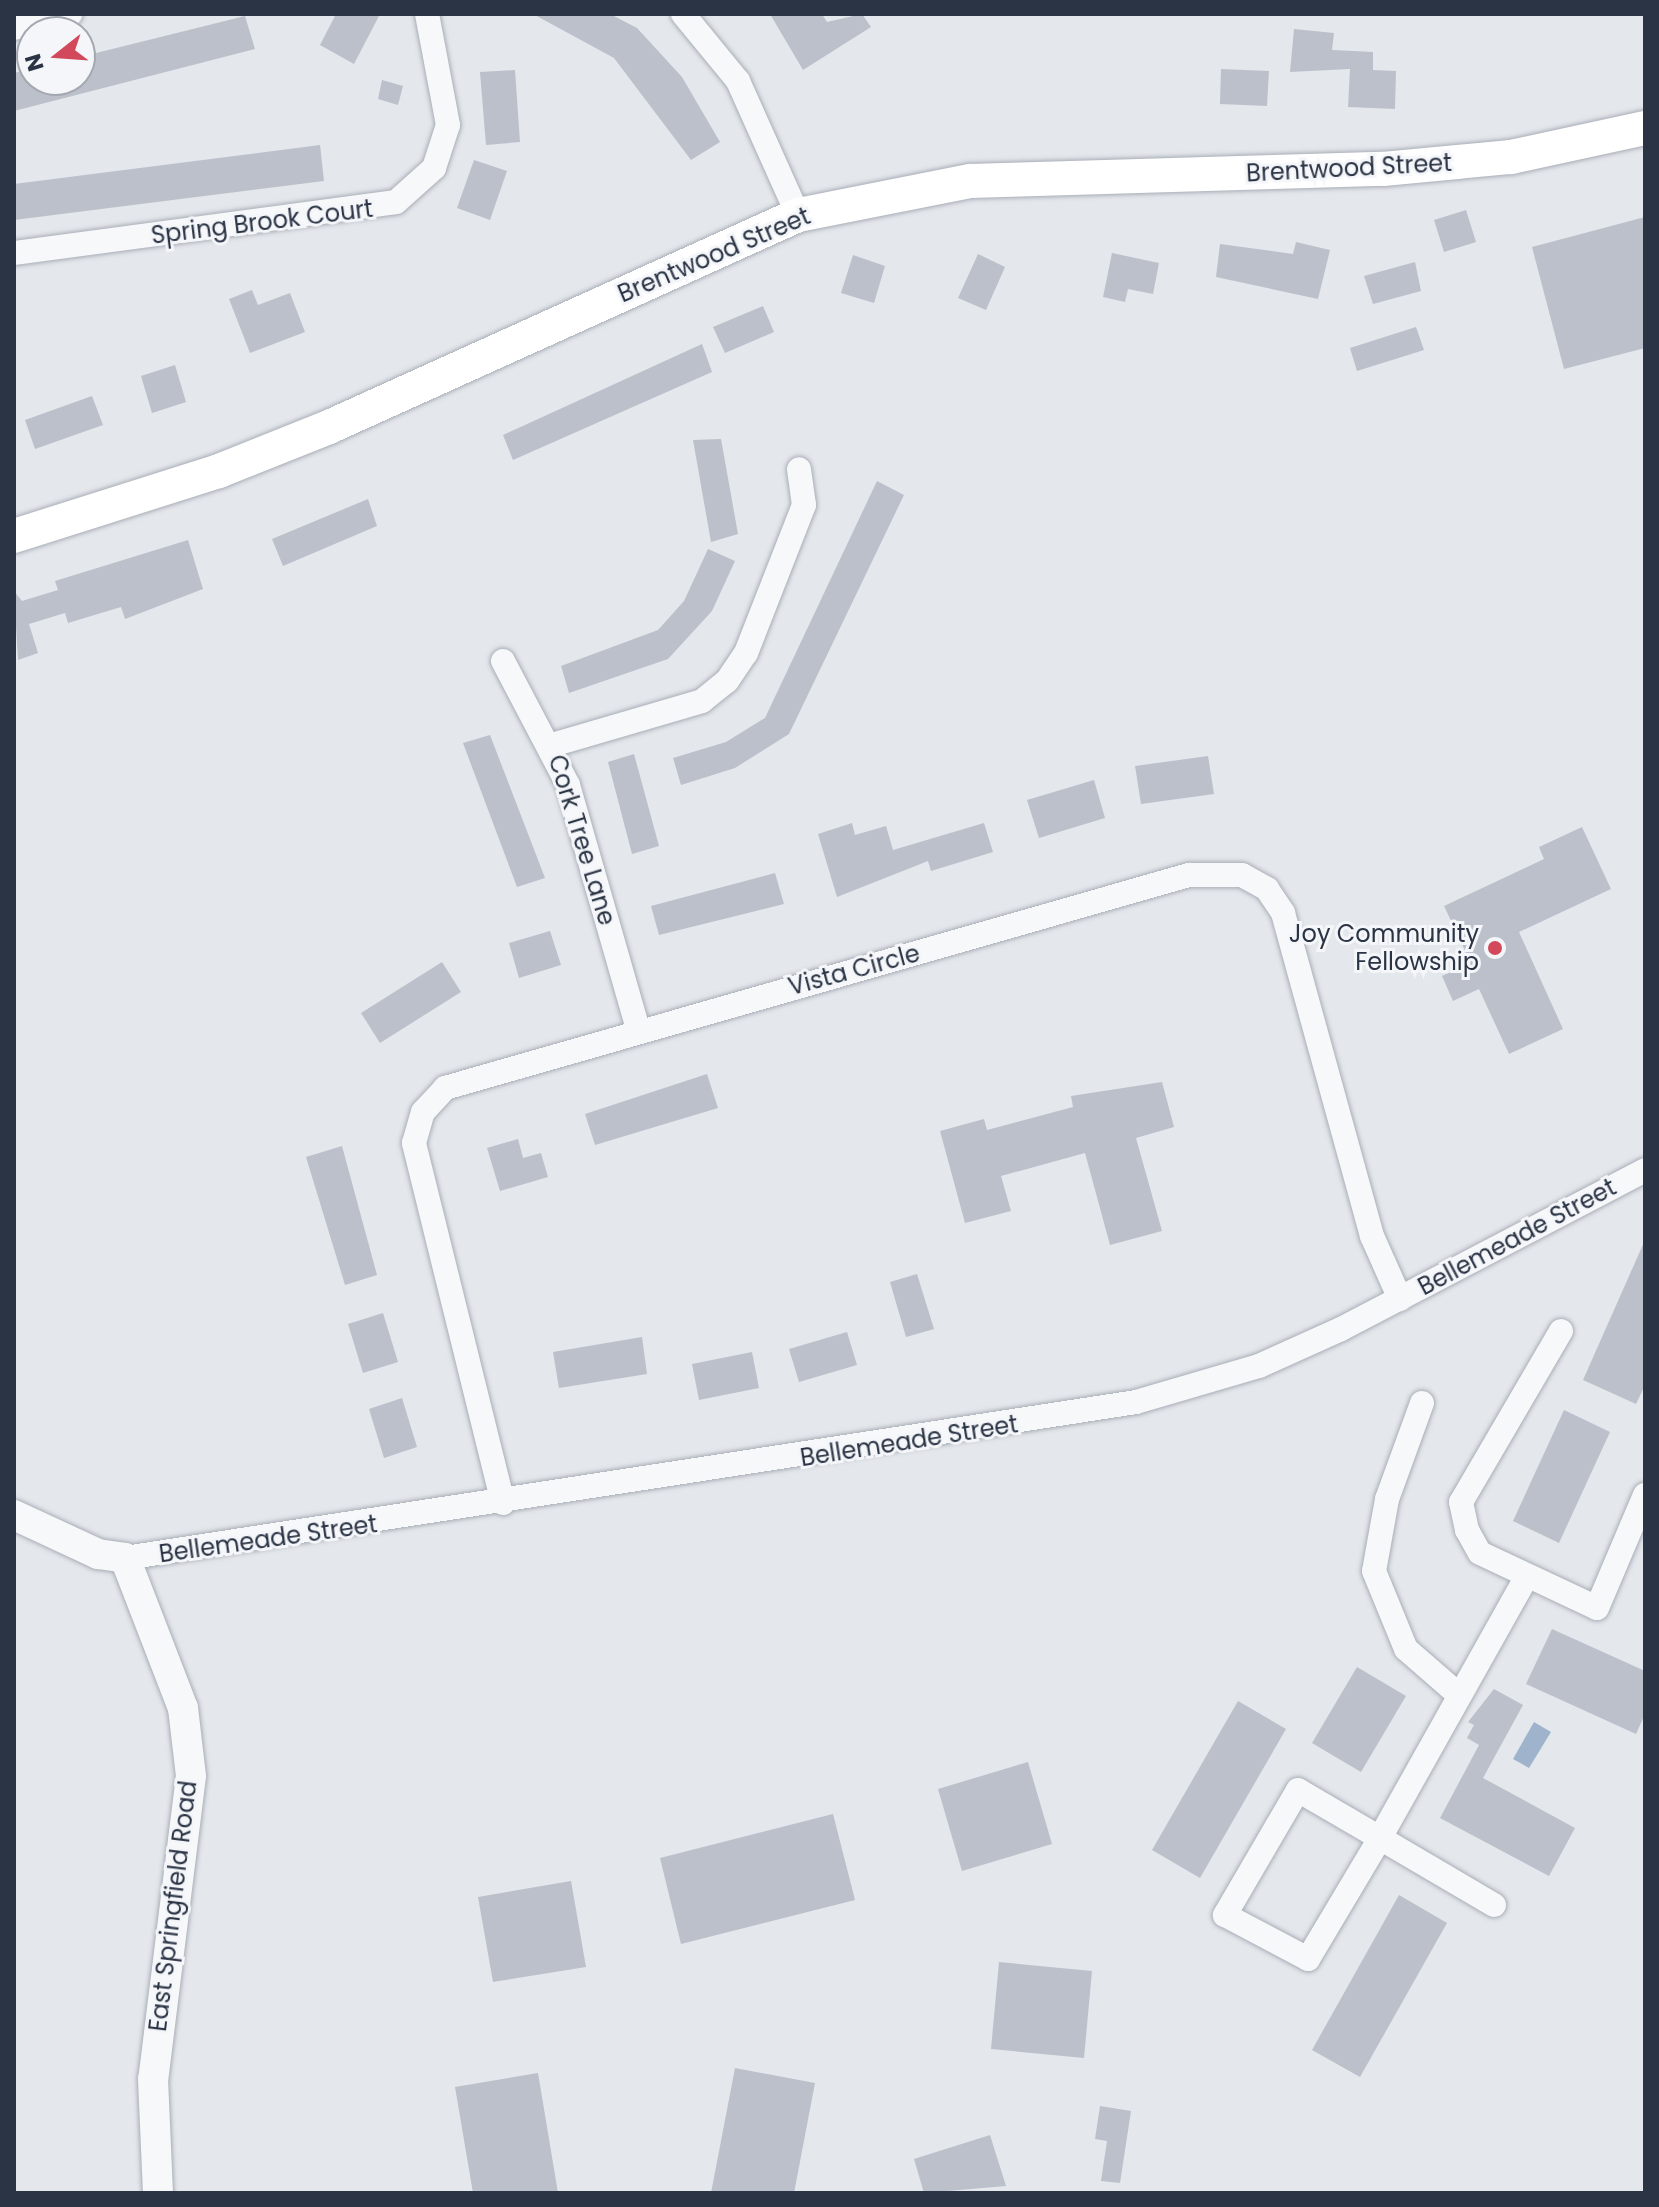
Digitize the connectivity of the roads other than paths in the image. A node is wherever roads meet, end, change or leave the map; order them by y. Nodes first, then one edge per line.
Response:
1 (70, 14) edge
2 (427, 14) edge
3 (683, 14) edge
4 (14, 28) edge
5 (1645, 128) edge
6 (798, 215) junction
7 (14, 253) edge
8 (799, 469) dead end
9 (14, 536) edge
10 (503, 661) dead end
11 (552, 745) junction
12 (638, 1029) junction
13 (1645, 1170) edge
14 (1400, 1299) junction
15 (1561, 1331) dead end
16 (1422, 1403) dead end
17 (1645, 1495) edge
18 (503, 1503) junction
19 (14, 1515) edge
20 (125, 1558) junction
21 (1525, 1580) junction
22 (1459, 1695) junction
23 (1380, 1838) junction
24 (1494, 1905) dead end
25 (158, 2193) edge

1 - 4 street
2 - 7 street, Spring Brook Court
3 - 6 street
5 - 6 main road, Brentwood Street
6 - 9 main road, Brentwood Street
8 - 11 street
10 - 11 street, Cork Tree Lane
11 - 12 street, Cork Tree Lane
12 - 14 street, Vista Circle
12 - 18 street, Vista Circle
13 - 14 street, Bellemeade Street
14 - 18 street, Bellemeade Street
15 - 21 street
16 - 22 street
17 - 21 street
18 - 20 street, Bellemeade Street
19 - 20 street
20 - 25 street, East Springfield Road
21 - 22 street
22 - 23 street
23 - 23 street
23 - 24 street

